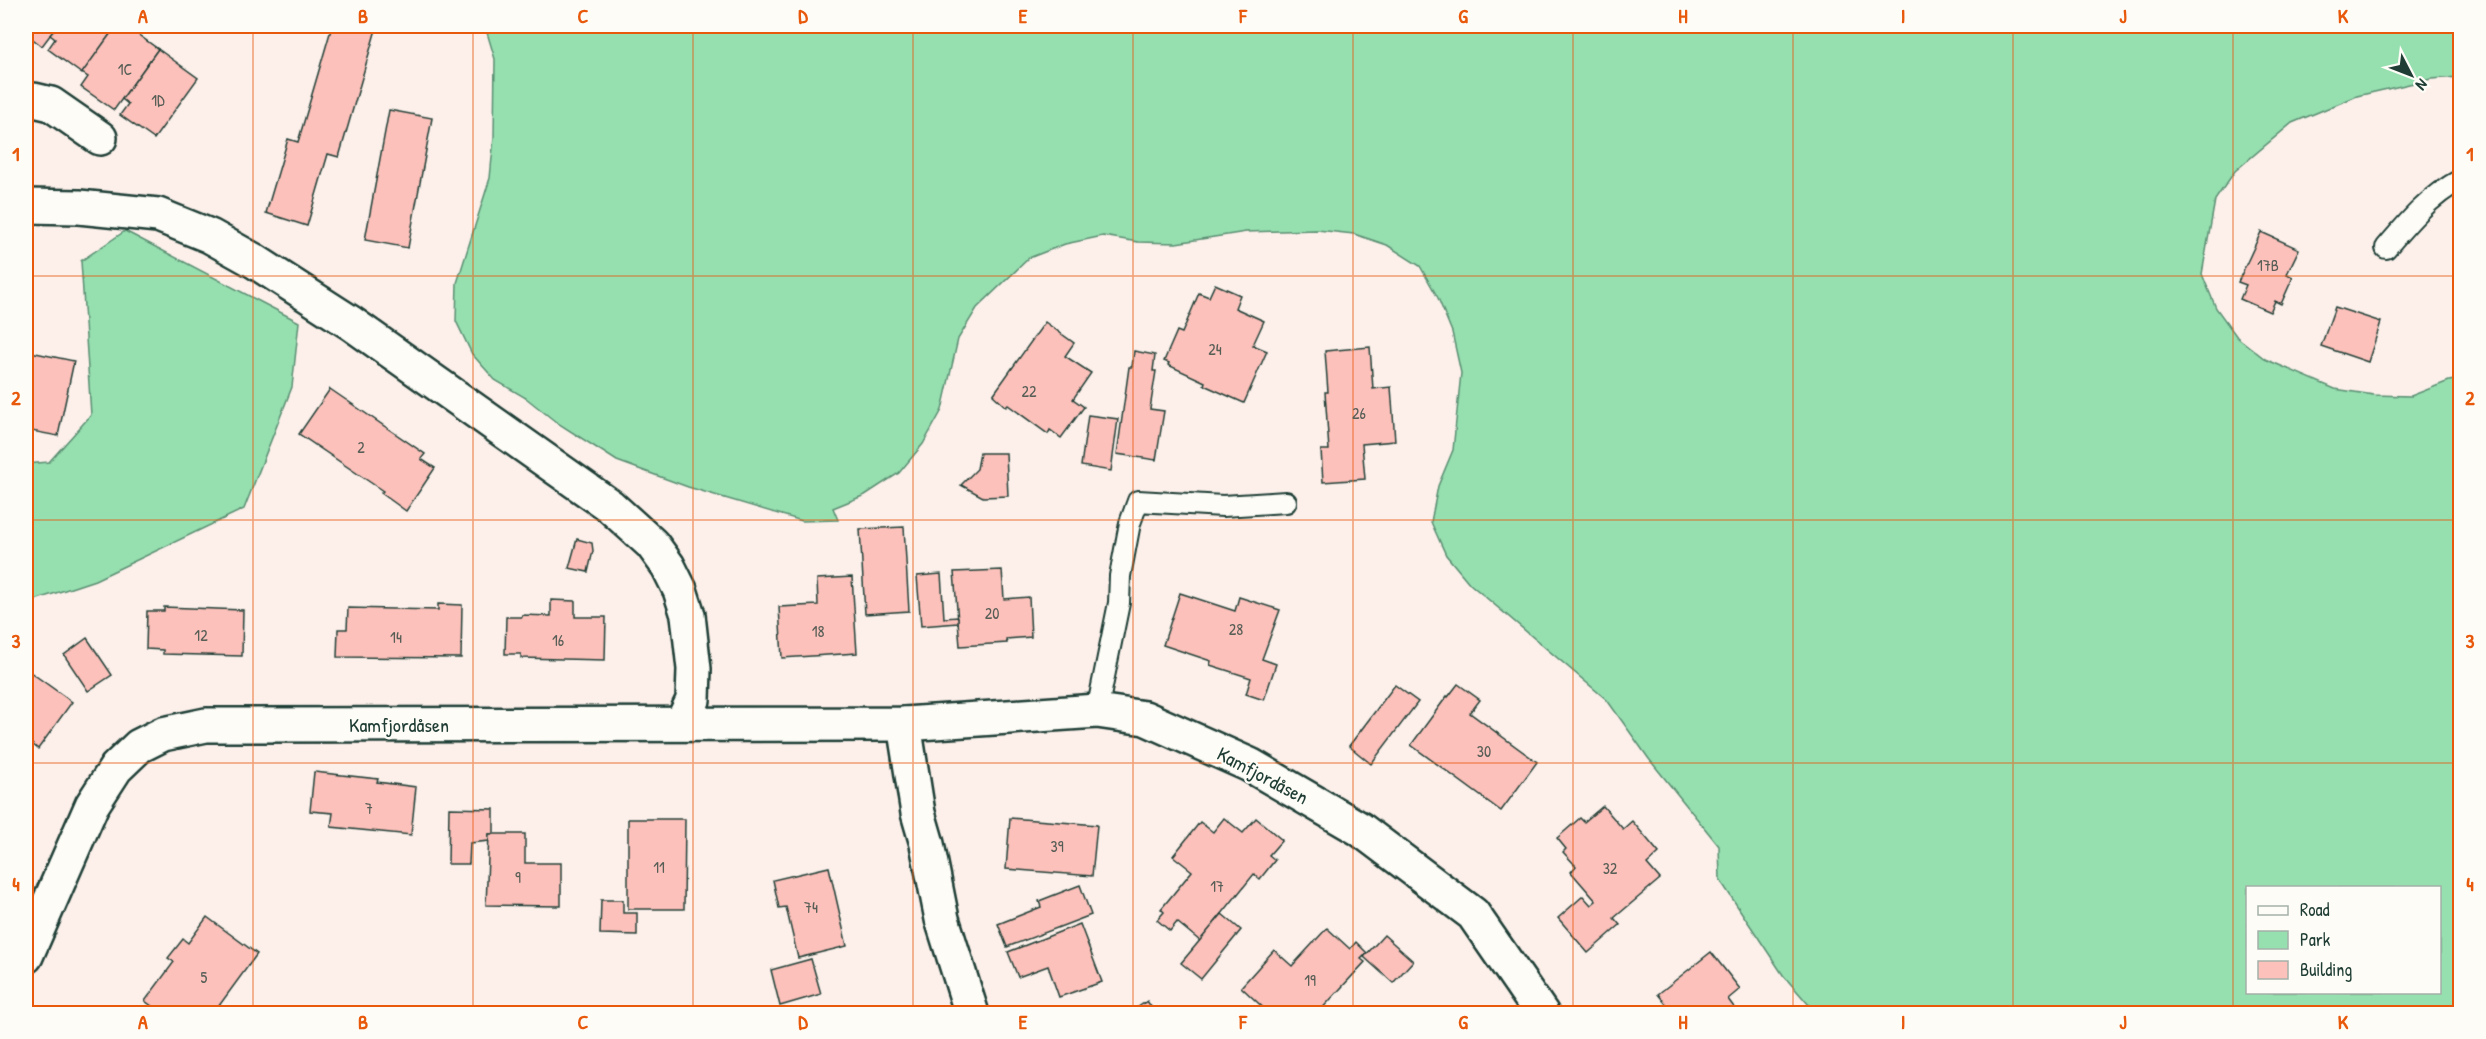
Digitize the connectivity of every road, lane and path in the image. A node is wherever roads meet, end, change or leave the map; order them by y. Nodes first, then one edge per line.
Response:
1 (28, 103) edge
2 (100, 138) dead end
3 (2460, 180) edge
4 (26, 206) edge
5 (2386, 248) dead end
6 (1286, 502) dead end
7 (1097, 711) junction
8 (682, 723) junction
9 (904, 723) junction
10 (32, 924) edge
11 (26, 956) edge
12 (972, 1014) edge
13 (1542, 1014) edge

1 - 2 street
3 - 5 lane
4 - 8 street
6 - 7 lane
7 - 9 street, Kamfjordåsen
7 - 13 street, Kamfjordåsen
8 - 9 street, Kamfjordåsen
8 - 10 street, Kamfjordåsen
9 - 12 street
10 - 11 street, Kamfjordåsen

